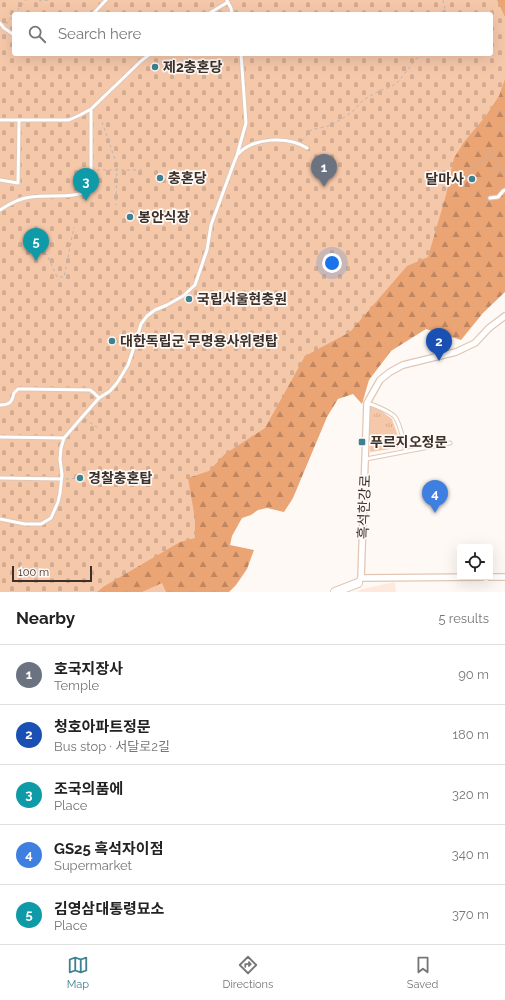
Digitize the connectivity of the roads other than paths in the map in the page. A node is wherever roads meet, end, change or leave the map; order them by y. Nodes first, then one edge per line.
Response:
1 (106, 0) edge
2 (227, 1) edge
3 (95, 12) edge
4 (211, 12) edge
5 (231, 12) edge
6 (0, 23) edge
7 (12, 34) edge
8 (147, 56) edge
9 (241, 56) edge
10 (91, 108) junction
11 (0, 120) edge
12 (19, 120) junction
13 (307, 148) dead end
14 (237, 155) junction
15 (0, 180) edge
16 (505, 190) edge
17 (490, 198) road end
18 (0, 210) edge
19 (505, 316) edge
20 (99, 398) junction
21 (367, 404) junction
22 (0, 405) edge
23 (0, 437) edge
24 (64, 438) junction
25 (450, 443) dead end
26 (406, 451) junction
27 (366, 458) junction
28 (0, 478) edge
29 (62, 479) junction
30 (0, 519) edge
31 (493, 577) edge
32 (505, 577) edge
33 (457, 578) edge
34 (359, 580) junction
35 (335, 592) edge

1 - 3 lane
2 - 4 lane
2 - 5 lane
6 - 7 lane
8 - 10 lane
9 - 14 lane
10 - 12 lane
10 - 18 lane
11 - 12 lane
12 - 15 lane
13 - 14 lane
14 - 20 lane
16 - 17 lane
19 - 21 street
20 - 22 lane
20 - 24 lane
21 - 26 lane
21 - 27 street, 흑석한강로
23 - 24 lane
24 - 29 lane
25 - 26 lane
26 - 27 lane
27 - 34 street, 흑석한강로
28 - 29 lane
29 - 30 lane
31 - 32 street
33 - 34 street
34 - 35 street

